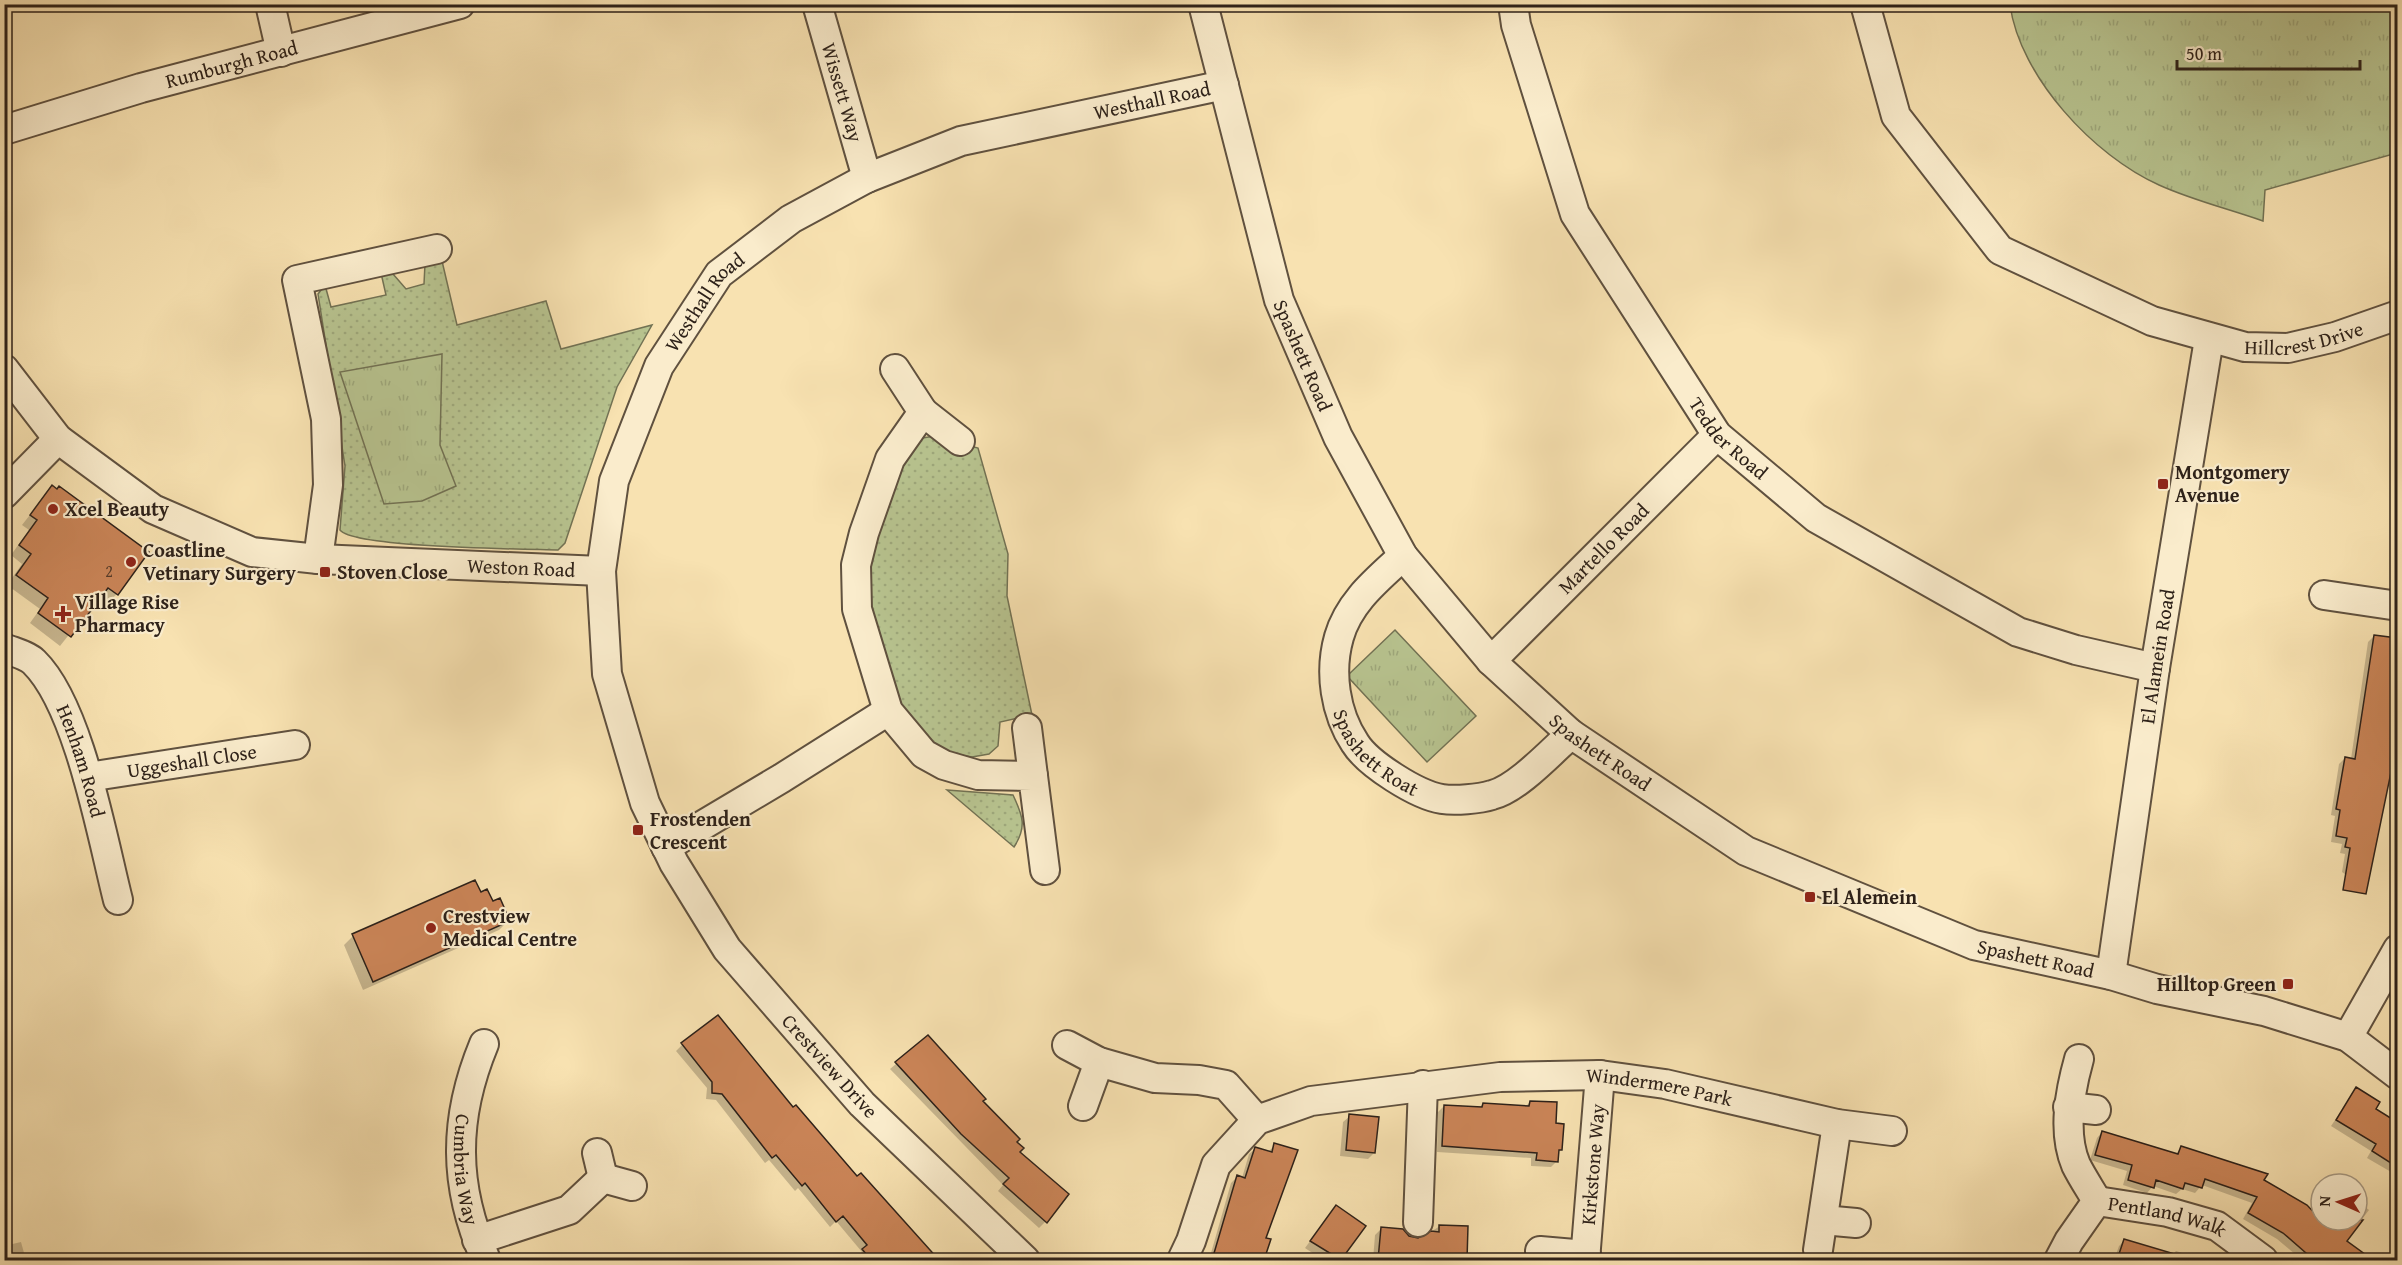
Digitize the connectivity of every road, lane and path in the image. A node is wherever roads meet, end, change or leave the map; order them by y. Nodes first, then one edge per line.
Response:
1 (270, 4) edge
2 (460, 4) edge
3 (817, 4) edge
4 (1203, 4) edge
5 (1513, 4) edge
6 (1865, 4) edge
7 (281, 52) junction
8 (1224, 85) junction
9 (4, 130) edge
10 (867, 178) junction
11 (437, 249) dead end
12 (2397, 315) edge
13 (2209, 339) junction
14 (4, 369) edge
15 (896, 369) dead end
16 (923, 412) junction
17 (1717, 435) junction
18 (58, 439) junction
19 (960, 441) dead end
20 (4, 494) edge
21 (1402, 556) junction
22 (318, 559) junction
23 (601, 571) junction
24 (2324, 595) dead end
25 (2397, 606) edge
26 (4, 648) edge
27 (1491, 661) junction
28 (2155, 668) junction
29 (888, 711) junction
30 (1027, 728) dead end
31 (1571, 734) junction
32 (295, 745) dead end
33 (1033, 776) junction
34 (88, 777) junction
35 (666, 847) junction
36 (1045, 870) dead end
37 (118, 900) dead end
38 (2397, 949) edge
39 (2111, 975) junction
40 (2348, 1037) junction
41 (484, 1044) dead end
42 (1066, 1045) dead end
43 (2079, 1059) dead end
44 (1099, 1062) junction
45 (1600, 1075) junction
46 (2397, 1075) edge
47 (1424, 1085) junction
48 (1083, 1106) dead end
49 (2068, 1107) junction
50 (2096, 1110) dead end
51 (1257, 1120) junction
52 (1837, 1124) junction
53 (1892, 1131) dead end
54 (632, 1186) dead end
55 (2097, 1202) junction
56 (1823, 1220) junction
57 (1418, 1222) dead end
58 (1856, 1223) dead end
59 (481, 1250) edge
60 (1818, 1250) dead end
61 (1540, 1251) dead end
62 (1014, 1257) edge
63 (1585, 1258) edge
64 (1182, 1260) edge
65 (2059, 1260) edge
66 (2263, 1260) edge

1 - 7 street
2 - 7 street, Rumburgh Road
3 - 10 street, Wissett Way
4 - 8 street, Spashett Road
5 - 17 street, Tedder Road
6 - 13 street
7 - 9 street, Rumburgh Road
8 - 10 street, Westhall Road
8 - 21 street, Spashett Road
10 - 23 street, Westhall Road
11 - 22 street
12 - 13 street, Hillcrest Drive
13 - 28 street, El Alamein Road
14 - 18 street, Weston Road
15 - 16 street
16 - 19 street
16 - 29 street
17 - 27 street, Martello Road
17 - 28 street, Tedder Road
18 - 20 street
18 - 22 street, Weston Road
21 - 27 street, Spashett Road
21 - 31 street, Spashett Roat
22 - 23 street, Weston Road
23 - 35 street, Westhall Road
24 - 25 street
26 - 34 street, Henham Road
27 - 31 street, Spashett Road
28 - 39 street, El Alamein Road
29 - 33 street
29 - 35 street
30 - 33 street
31 - 39 street, Spashett Road
32 - 34 street, Uggeshall Close
33 - 36 street
34 - 37 street, Henham Road
35 - 62 street, Crestview Drive
38 - 40 street
39 - 40 street, Spashett Road
40 - 46 street, Spashett Road
41 - 59 street, Cumbria Way
42 - 44 street
43 - 49 street, Pentland Walk
44 - 48 street
44 - 51 street
45 - 47 street, Windermere Park
45 - 52 street, Windermere Park
45 - 63 street, Kirkstone Way
47 - 51 street, Windermere Park
47 - 57 street
49 - 50 street
49 - 55 street, Pentland Walk
51 - 64 street, Windermere Park
52 - 53 street, Windermere Park
52 - 56 street
54 - 59 street
55 - 65 street, Pentland Walk
55 - 66 street, Pentland Walk
56 - 58 street
56 - 60 street
61 - 63 street, Kirkstone Way

